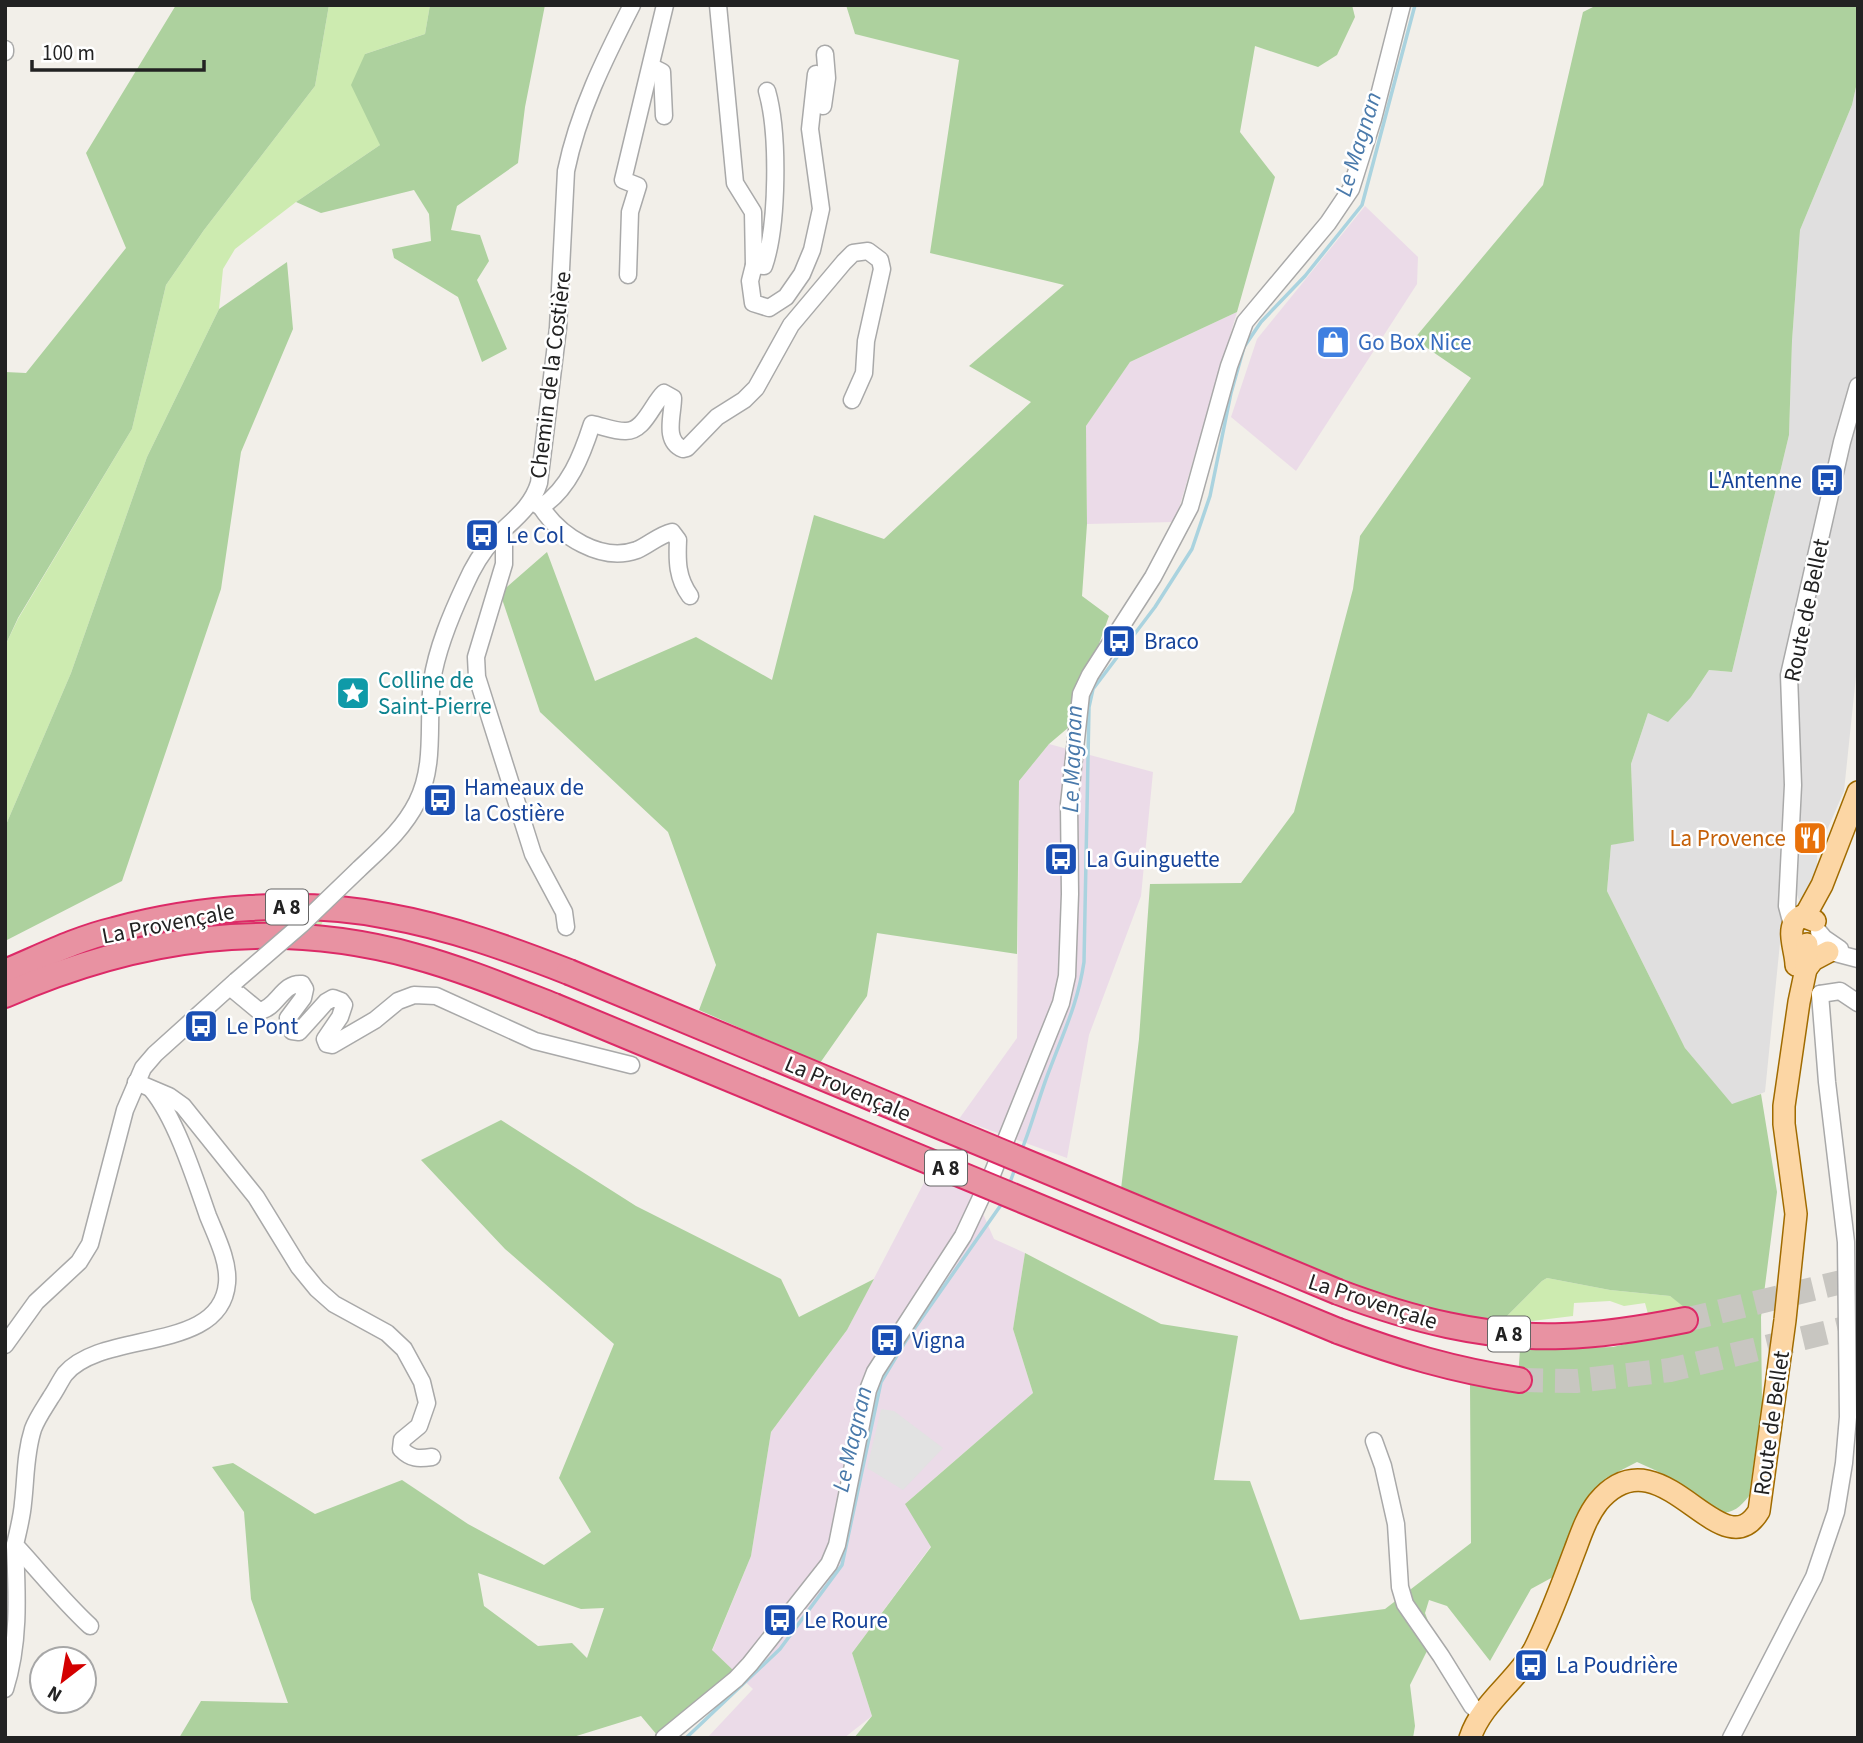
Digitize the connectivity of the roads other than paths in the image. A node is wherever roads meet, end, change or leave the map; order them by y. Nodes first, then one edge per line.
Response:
1 (632, 5) edge
2 (665, 5) edge
3 (719, 5) edge
4 (1402, 5) edge
5 (825, 54) dead end
6 (652, 66) junction
7 (816, 74) dead end
8 (767, 91) dead end
9 (664, 116) dead end
10 (810, 129) junction
11 (754, 265) junction
12 (628, 275) dead end
13 (1858, 386) edge
14 (852, 400) dead end
15 (536, 504) junction
16 (498, 535) junction
17 (690, 596) dead end
18 (1858, 792) edge
19 (566, 927) dead end
20 (1805, 930) junction
21 (1828, 952) junction
22 (1858, 959) edge
23 (5, 972) edge
24 (1810, 981) junction
25 (233, 984) junction
26 (5, 995) edge
27 (1799, 1002) junction
28 (1858, 1003) edge
29 (631, 1065) dead end
30 (136, 1082) junction
31 (152, 1090) junction
32 (1685, 1320) tunnel mouth
33 (5, 1345) edge
34 (1519, 1380) tunnel mouth
35 (1374, 1441) dead end
36 (432, 1457) dead end
37 (15, 1545) junction
38 (90, 1626) dead end
39 (5, 1689) edge
40 (1481, 1714) junction
41 (664, 1738) edge
42 (1469, 1738) edge
43 (1731, 1738) edge

1 - 15 street, Chemin de la Costière
2 - 6 street
3 - 11 street
4 - 41 street
5 - 10 street
6 - 9 street
6 - 12 street
7 - 10 street
8 - 11 street
10 - 11 street
13 - 20 street, Route de Bellet
14 - 15 street
15 - 16 street, Chemin de la Costière
15 - 17 street
16 - 19 street
16 - 25 street, Chemin de la Costière, bridge
18 - 20 main road
20 - 21 street
20 - 22 street
20 - 24 main road
20 - 27 main road
21 - 22 street
21 - 24 main road
23 - 32 highway, La Provençale / A 8, bridge
24 - 27 main road
24 - 28 street
24 - 43 street
25 - 29 street
25 - 30 street
26 - 34 highway, La Provençale / A 8, bridge
27 - 40 main road, Route de Bellet
30 - 31 street
30 - 33 street
31 - 36 street
31 - 37 street
35 - 40 street
37 - 38 street
37 - 39 street
40 - 42 main road, Route de Bellet

